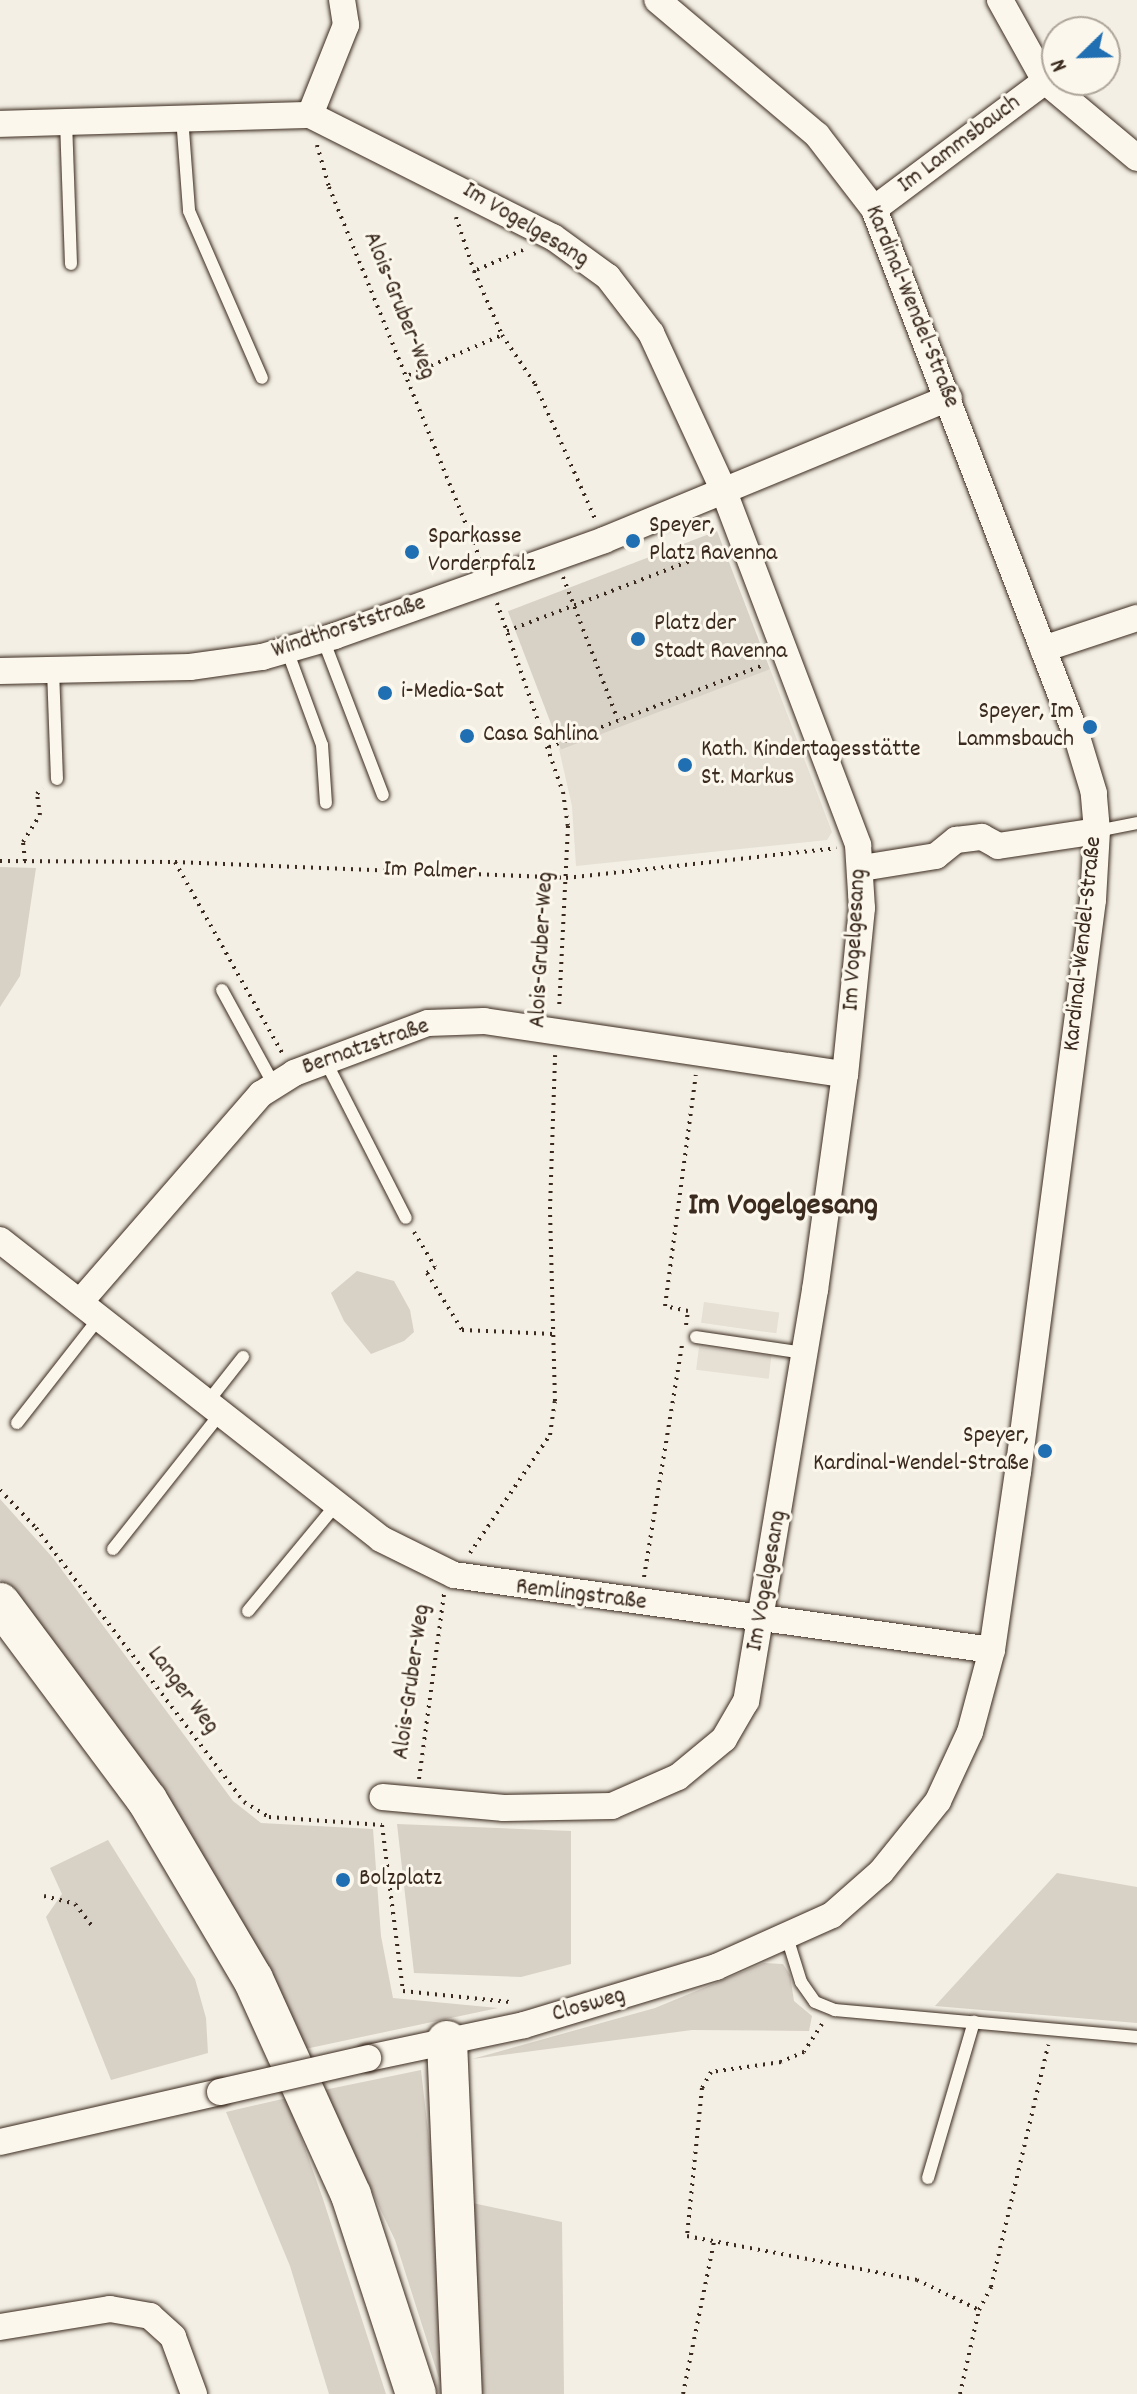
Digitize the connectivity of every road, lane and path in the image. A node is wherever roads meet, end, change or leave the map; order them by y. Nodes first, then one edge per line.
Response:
1 (342, 0) edge
2 (657, 0) edge
3 (1000, 0) edge
4 (1041, 74) edge
5 (1041, 84) edge
6 (1063, 96) edge
7 (310, 115) junction
8 (182, 117) junction
9 (66, 121) junction
10 (0, 124) edge
11 (1137, 158) edge
12 (456, 185) junction
13 (874, 209) junction
14 (553, 237) junction
15 (71, 264) dead end
16 (474, 271) junction
17 (502, 335) junction
18 (408, 376) junction
19 (262, 378) dead end
20 (949, 398) junction
21 (723, 489) junction
22 (604, 540) junction
23 (744, 541) junction
24 (555, 558) junction
25 (489, 582) junction
26 (574, 606) junction
27 (1137, 618) edge
28 (507, 631) junction
29 (323, 639) junction
30 (1043, 649) junction
31 (287, 650) junction
32 (788, 656) junction
33 (53, 670) junction
34 (0, 671) edge
35 (618, 720) junction
36 (549, 747) junction
37 (57, 779) dead end
38 (383, 795) dead end
39 (326, 803) dead end
40 (1137, 823) edge
41 (1097, 831) junction
42 (860, 857) junction
43 (0, 861) edge
44 (175, 862) junction
45 (566, 878) junction
46 (222, 990) dead end
47 (557, 1036) junction
48 (698, 1054) junction
49 (326, 1062) junction
50 (845, 1074) junction
51 (284, 1079) junction
52 (406, 1218) joint
53 (0, 1240) edge
54 (90, 1310) junction
55 (553, 1334) junction
56 (696, 1337) dead end
57 (805, 1353) junction
58 (243, 1357) dead end
59 (213, 1409) junction
60 (17, 1423) dead end
61 (0, 1490) edge
62 (335, 1506) junction
63 (113, 1549) dead end
64 (454, 1575) junction
65 (0, 1603) edge
66 (640, 1603) junction
67 (248, 1611) dead end
68 (763, 1621) junction
69 (992, 1650) junction
70 (382, 1797) joint
71 (417, 1797) junction
72 (382, 1825) junction
73 (44, 1896) dead end
74 (94, 1928) dead end
75 (787, 1937) junction
76 (824, 2006) junction
77 (974, 2022) junction
78 (524, 2025) junction
79 (1048, 2029) junction
80 (1137, 2037) edge
81 (447, 2041) junction
82 (0, 2142) edge
83 (928, 2178) dead end
84 (714, 2242) junction
85 (979, 2310) junction
86 (0, 2327) edge
87 (194, 2394) edge
88 (416, 2394) edge
89 (462, 2394) edge
90 (683, 2394) edge
91 (960, 2394) edge

1 - 7 street
2 - 13 street, Kardinal-Wendel-Straße
3 - 4 street, Im Lammsbauch
5 - 13 street, Im Lammsbauch
6 - 11 street, Im Lammsbauch
7 - 8 street, Im Vogelgesang
7 - 12 street, Im Vogelgesang
7 - 18 path, Alois-Gruber-Weg
8 - 9 street, Im Vogelgesang
8 - 19 lane
9 - 10 street, Im Vogelgesang
9 - 15 lane
12 - 14 street, Im Vogelgesang
12 - 16 path
13 - 20 street, Kardinal-Wendel-Straße
14 - 16 path
14 - 21 street, Im Vogelgesang
16 - 17 path
17 - 18 path
17 - 22 path
18 - 25 path, Alois-Gruber-Weg
20 - 21 street, Windthorststraße
20 - 30 street, Kardinal-Wendel-Straße
21 - 22 street, Windthorststraße
21 - 23 street, Im Vogelgesang
22 - 24 street, Windthorststraße
23 - 26 path
23 - 32 street, Im Vogelgesang
24 - 25 street, Windthorststraße
24 - 26 path
25 - 28 path, Alois-Gruber-Weg
25 - 29 street, Windthorststraße
26 - 28 path
26 - 35 path
27 - 30 street
28 - 36 path, Alois-Gruber-Weg
29 - 31 street, Windthorststraße
29 - 38 lane
30 - 41 street, Kardinal-Wendel-Straße
31 - 33 street, Windthorststraße
31 - 39 lane
32 - 35 path
32 - 42 street, Im Vogelgesang
33 - 34 street, Windthorststraße
33 - 37 lane
35 - 36 path
36 - 45 path, Alois-Gruber-Weg
40 - 41 lane
41 - 42 street
41 - 69 street, Kardinal-Wendel-Straße
42 - 45 path, Im Palmer
42 - 50 street, Im Vogelgesang
43 - 44 path, Im Palmer
44 - 45 path, Im Palmer
44 - 51 path
45 - 47 path, Alois-Gruber-Weg
46 - 51 lane
47 - 48 street, Bernatzstraße
47 - 49 street, Bernatzstraße
47 - 55 path, Alois-Gruber-Weg
48 - 50 street, Bernatzstraße
48 - 66 path
49 - 51 street, Bernatzstraße
49 - 52 lane
50 - 57 street, Im Vogelgesang
51 - 54 street, Bernatzstraße
52 - 55 path
53 - 54 street, Remlingstraße
54 - 59 street, Remlingstraße
54 - 60 lane
55 - 64 path, Alois-Gruber-Weg
56 - 57 lane
57 - 68 street, Im Vogelgesang
58 - 59 lane
59 - 62 street, Remlingstraße
59 - 63 lane
61 - 72 path, Langer Weg
62 - 64 street, Remlingstraße
62 - 67 lane
64 - 66 street, Remlingstraße
64 - 71 path, Alois-Gruber-Weg
65 - 88 main road
66 - 68 street, Remlingstraße
68 - 69 street, Remlingstraße
68 - 71 street, Im Vogelgesang
69 - 75 street, Kardinal-Wendel-Straße
70 - 71 street, Im Vogelgesang
70 - 72 path
72 - 78 path
73 - 74 path
75 - 76 lane
75 - 78 street, Closweg
76 - 77 lane
76 - 84 path
77 - 79 lane
77 - 83 lane
78 - 81 street, Closweg
79 - 80 lane
79 - 85 path
81 - 82 street, Closweg, bridge
81 - 89 main road
84 - 85 path
84 - 90 path
85 - 91 path
86 - 87 street

